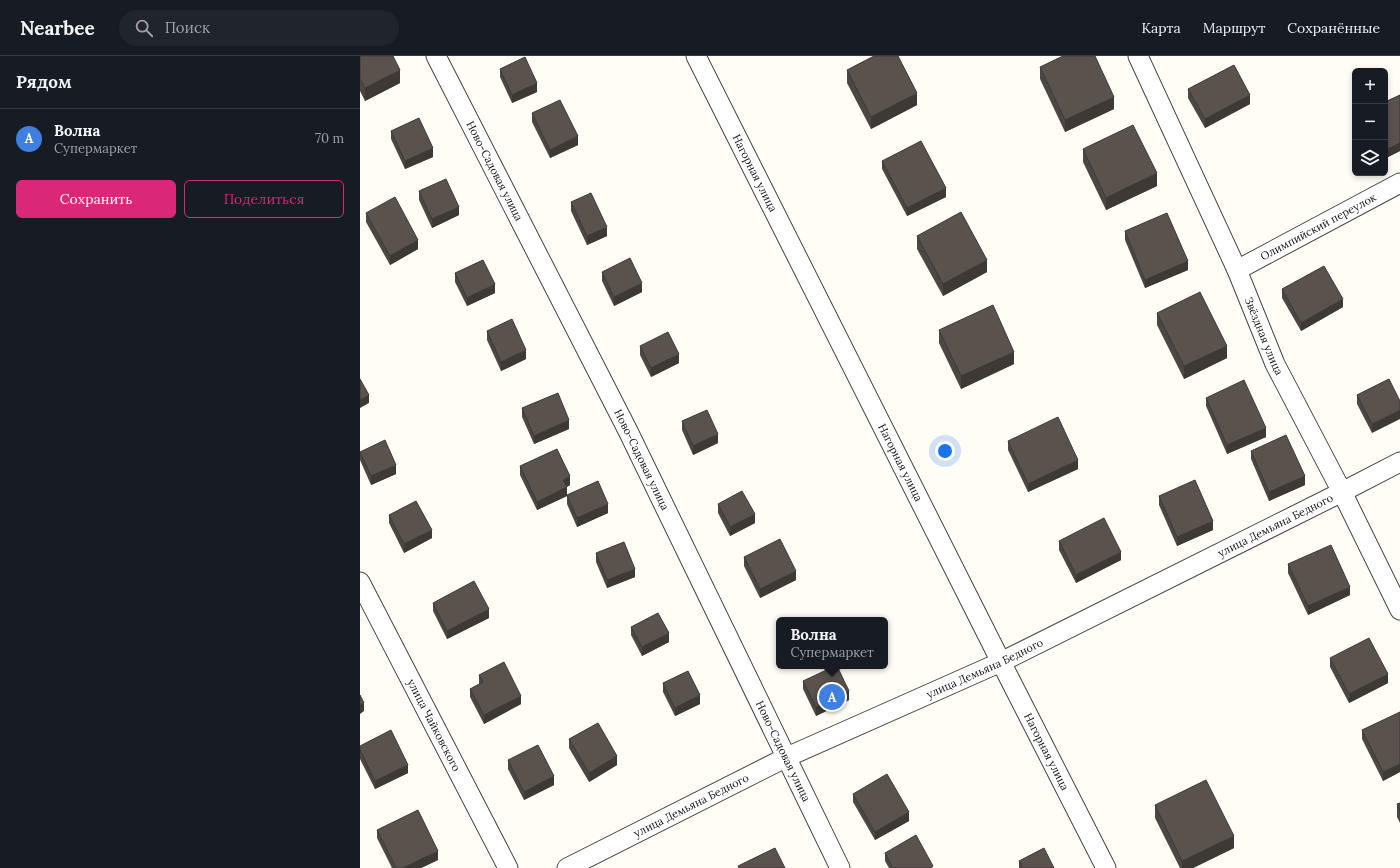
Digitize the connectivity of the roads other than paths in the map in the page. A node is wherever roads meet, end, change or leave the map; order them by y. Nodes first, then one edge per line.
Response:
1 (436, 56) edge
2 (696, 56) edge
3 (1142, 58) edge
4 (1400, 183) edge
5 (1237, 270) junction
6 (1400, 462) edge
7 (1342, 492) junction
8 (360, 582) edge
9 (1400, 610) edge
10 (1001, 662) junction
11 (787, 756) junction
12 (508, 868) edge
13 (567, 868) edge
14 (840, 868) edge
15 (1106, 868) edge

1 - 11 street, Ново-Садовая улица
2 - 10 street, Нагорная улица
3 - 5 street, Звёздная улица
4 - 5 street, Олимпийский переулок
5 - 7 street, Звёздная улица
6 - 7 street, улица Демьяна Бедного
7 - 9 street, Звёздная улица
7 - 10 street, улица Демьяна Бедного
8 - 12 street, улица Чайковского
10 - 11 street, улица Демьяна Бедного
10 - 15 street, Нагорная улица
11 - 13 street, улица Демьяна Бедного
11 - 14 street, Ново-Садовая улица

